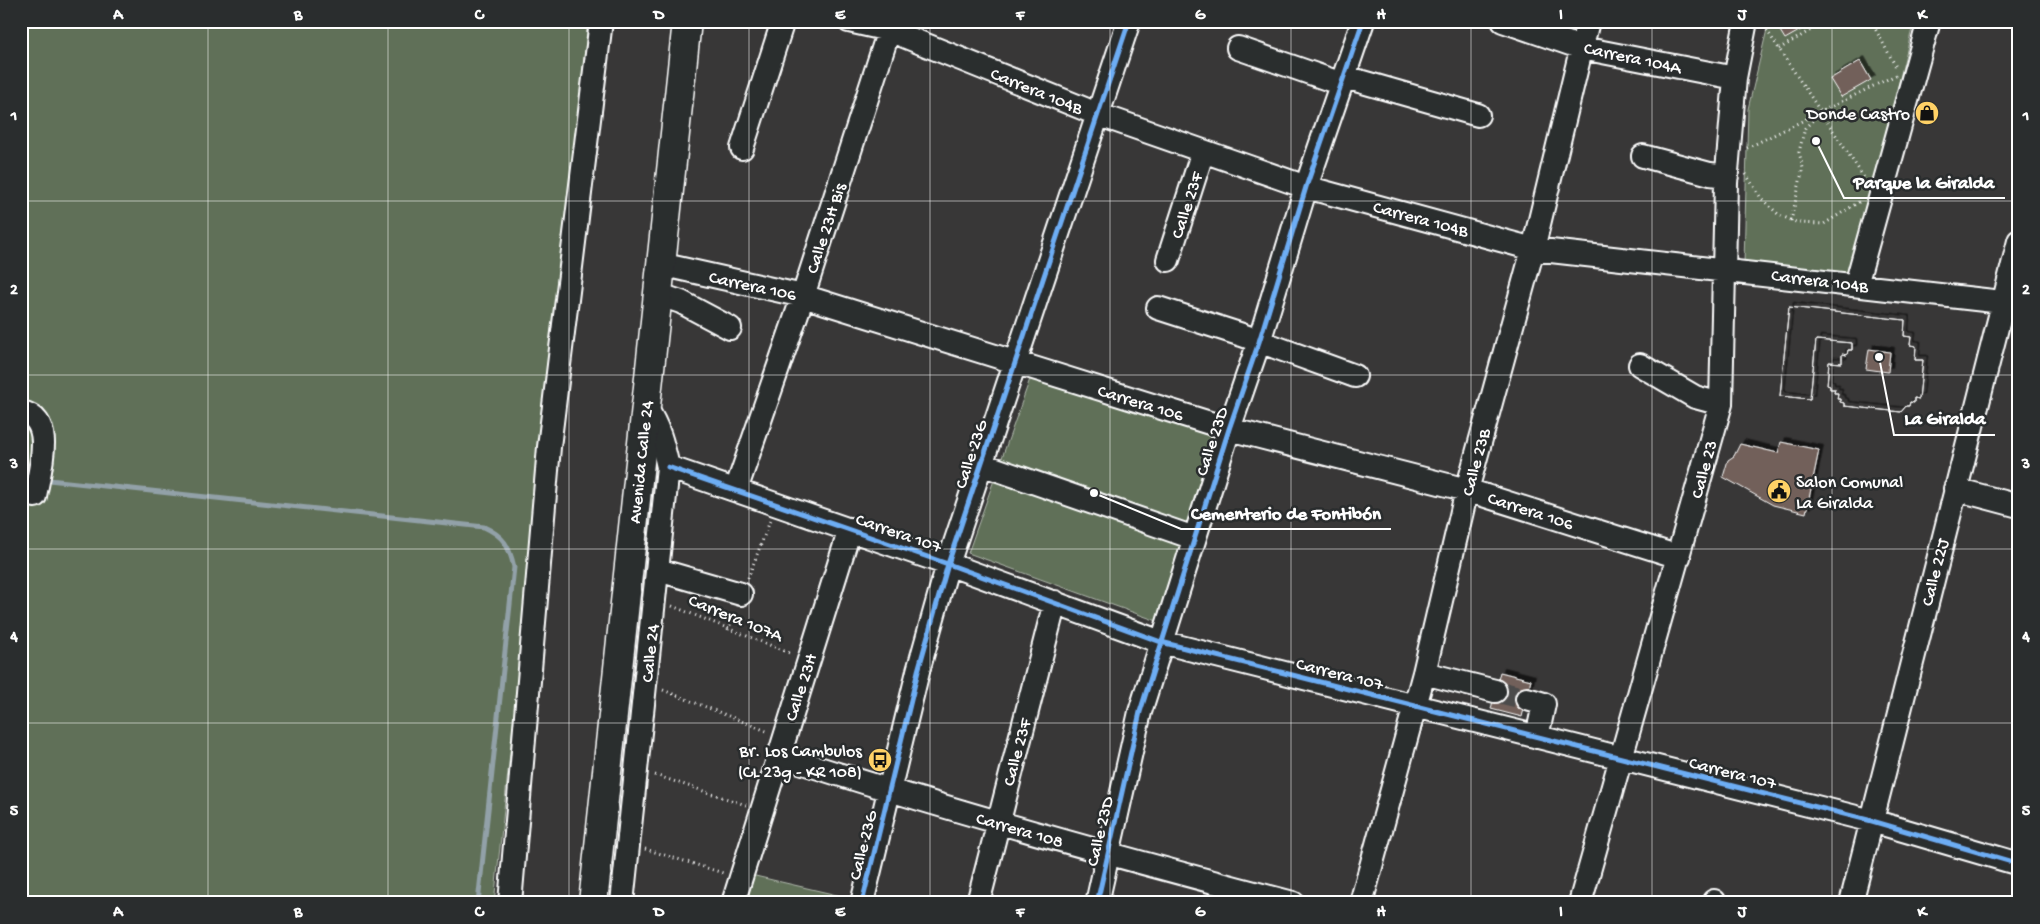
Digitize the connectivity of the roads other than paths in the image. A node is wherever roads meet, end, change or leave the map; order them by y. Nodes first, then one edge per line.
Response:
1 (601, 21) edge
2 (687, 21) edge
3 (783, 21) edge
4 (849, 21) edge
5 (1129, 21) edge
6 (1363, 21) edge
7 (1503, 21) edge
8 (1588, 21) edge
9 (1746, 21) edge
10 (1928, 21) edge
11 (890, 26) edge
12 (1238, 48) dead end
13 (1582, 48) junction
14 (1735, 78) junction
15 (1344, 80) junction
16 (1097, 114) junction
17 (1478, 115) dead end
18 (742, 148) dead end
19 (1203, 151) junction
20 (1643, 156) dead end
21 (1732, 162) junction
22 (1306, 187) junction
23 (2019, 241) edge
24 (1533, 249) junction
25 (1168, 260) dead end
26 (660, 264) junction
27 (1725, 269) junction
28 (1856, 284) junction
29 (657, 294) junction
30 (803, 296) junction
31 (2010, 304) edge
32 (1158, 308) dead end
33 (730, 328) dead end
34 (1259, 342) junction
35 (1014, 362) junction
36 (1640, 365) dead end
37 (1355, 376) dead end
38 (1721, 404) junction
39 (646, 408) junction
40 (21, 412) edge
41 (1229, 429) junction
42 (981, 464) junction
43 (668, 467) junction
44 (1955, 489) junction
45 (736, 490) junction
46 (1467, 490) junction
47 (35, 496) dead end
48 (2019, 506) edge
49 (850, 529) junction
50 (1194, 538) junction
51 (1679, 557) junction
52 (659, 559) junction
53 (948, 564) junction
54 (627, 579) junction
55 (741, 594) road end
56 (1055, 602) junction
57 (1161, 642) junction
58 (1424, 673) junction
59 (1527, 699) tunnel mouth
60 (1414, 706) junction
61 (1479, 723) junction
62 (1537, 737) junction
63 (780, 746) junction
64 (1622, 758) junction
65 (890, 791) junction
66 (1872, 820) junction
67 (997, 823) junction
68 (1107, 855) junction
69 (2019, 864) edge
70 (510, 903) edge
71 (593, 903) edge
72 (622, 903) edge
73 (733, 903) edge
74 (862, 903) edge
75 (978, 903) edge
76 (1096, 903) edge
77 (1293, 903) edge
78 (1361, 903) edge
79 (1580, 903) edge
80 (1851, 903) edge

1 - 70 street
2 - 26 main road, Avenida Calle 24
3 - 18 street
4 - 11 street, Carrera 104B
5 - 16 street, Calle 23G
6 - 15 street, Calle 23D
7 - 13 street, Carrera 104A
8 - 13 street, Calle 23B
9 - 14 street, Calle 23
10 - 28 street
11 - 16 street, Carrera 104B
11 - 30 street, Calle 23H Bis
12 - 15 street
13 - 14 street, Carrera 104A
13 - 24 street, Calle 23B
14 - 21 street, Calle 23
15 - 17 street
15 - 22 street, Calle 23D
16 - 19 street, Carrera 104B
16 - 35 street, Calle 23G
19 - 22 street, Carrera 104B
19 - 25 street, Calle 23F
20 - 21 street
21 - 27 street, Calle 23
22 - 24 street, Carrera 104B
22 - 34 street, Calle 23D
23 - 31 street, Calle 22J
24 - 27 street, Carrera 104B
24 - 46 street, Calle 23B
26 - 29 main road, Avenida Calle 24
26 - 30 street, Carrera 106
27 - 28 street, Carrera 104B
27 - 38 street, Calle 23
28 - 31 street, Carrera 104B
29 - 33 street
29 - 39 main road, Avenida Calle 24
30 - 35 street, Carrera 106
30 - 45 street, Calle 23H Bis
31 - 44 street, Calle 22J
32 - 34 street
34 - 37 street
34 - 41 street, Calle 23D
35 - 41 street, Carrera 106
35 - 42 street, Calle 23G
36 - 38 street
38 - 51 street, Calle 23
39 - 43 street, Calle 24
39 - 54 main road, Avenida Calle 24
40 - 47 street
41 - 46 street, Carrera 106
41 - 50 street, Calle 23D
42 - 50 street
42 - 53 street, Calle 23G
43 - 45 street, Carrera 107
43 - 52 street, Calle 24
44 - 48 street
44 - 66 street, Calle 22J
45 - 49 street, Carrera 107
46 - 51 street, Carrera 106
46 - 58 street, Calle 23B
49 - 53 street, Carrera 107
49 - 63 street, Calle 23H
50 - 57 street, Calle 23D
51 - 64 street, Calle 23
52 - 54 street
52 - 55 street
52 - 72 street, Calle 24
53 - 56 street, Carrera 107
53 - 65 street, Calle 23G
54 - 71 main road, Avenida Calle 24
56 - 57 street, Carrera 107
56 - 67 street, Calle 23F
57 - 60 street, Carrera 107
57 - 68 street, Calle 23D
58 - 60 street, Calle 23B
58 - 61 street
59 - 62 street
60 - 61 street, Carrera 107
60 - 78 street, Calle 23B
61 - 62 street, Carrera 107
62 - 64 street, Carrera 107
63 - 65 street, Carrera 108
63 - 73 street, Calle 23H
64 - 66 street, Carrera 107
64 - 79 street, Calle 23
65 - 67 street, Carrera 108
65 - 74 street, Calle 23G
66 - 69 street, Carrera 107
66 - 80 street, Calle 22J
67 - 68 street, Carrera 108
67 - 75 street, Calle 23F
68 - 76 street, Calle 23D
68 - 77 street, Carrera 108

